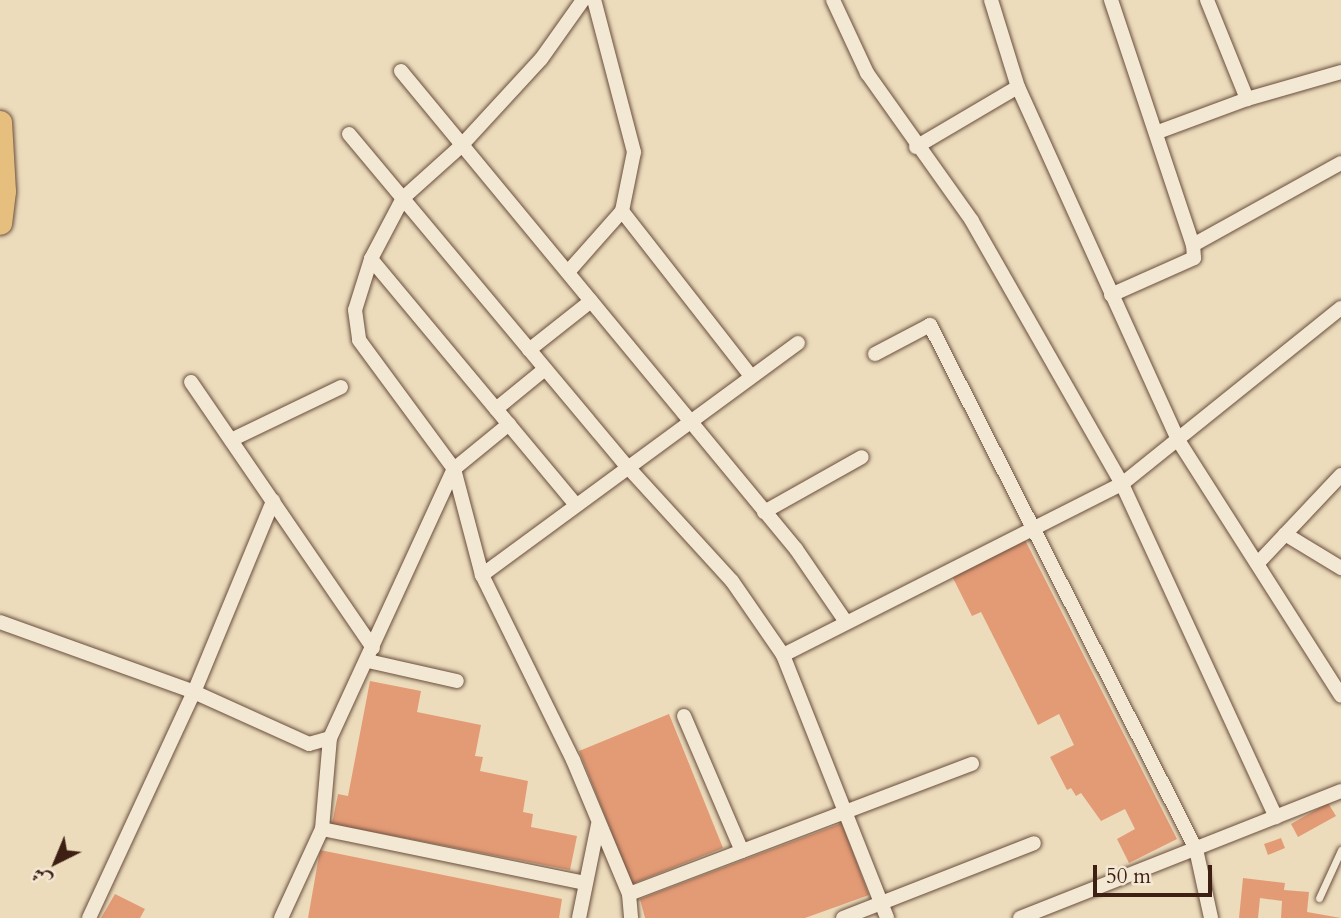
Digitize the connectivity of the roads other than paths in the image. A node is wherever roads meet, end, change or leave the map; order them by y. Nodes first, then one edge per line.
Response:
1 (583, 0) edge
2 (594, 0) edge
3 (833, 0) edge
4 (991, 0) edge
5 (1111, 0) edge
6 (1207, 0) edge
7 (401, 71) dead end
8 (1341, 72) edge
9 (1018, 87) junction
10 (1247, 99) junction
11 (0, 122) edge
12 (1158, 132) junction
13 (349, 134) dead end
14 (461, 146) junction
15 (916, 147) junction
16 (1341, 163) edge
17 (403, 198) junction
18 (622, 211) junction
19 (0, 223) edge
20 (1193, 245) junction
21 (371, 259) junction
22 (568, 272) junction
23 (1111, 295) junction
24 (591, 301) junction
25 (1341, 308) edge
26 (798, 343) dead end
27 (529, 350) junction
28 (875, 354) dead end
29 (545, 369) junction
30 (751, 376) junction
31 (191, 382) dead end
32 (341, 387) dead end
33 (496, 409) junction
34 (689, 420) junction
35 (509, 424) junction
36 (231, 440) junction
37 (1178, 440) junction
38 (862, 457) dead end
39 (626, 466) junction
40 (454, 469) junction
41 (1341, 475) edge
42 (1122, 484) junction
43 (273, 501) junction
44 (575, 504) junction
45 (764, 512) junction
46 (1034, 528) junction
47 (1285, 534) junction
48 (1258, 563) junction
49 (1341, 568) edge
50 (482, 575) junction
51 (0, 622) edge
52 (846, 622) junction
53 (371, 654) junction
54 (783, 655) junction
55 (457, 681) dead end
56 (194, 692) junction
57 (1341, 696) edge
58 (684, 716) dead end
59 (330, 738) junction
60 (972, 764) dead end
61 (1341, 791) edge
62 (845, 812) junction
63 (1276, 817) junction
64 (597, 825) junction
65 (322, 829) junction
66 (1034, 843) dead end
67 (1196, 849) junction
68 (1341, 850) edge
69 (741, 851) junction
70 (585, 883) junction
71 (629, 894) junction
72 (1319, 898) dead end
73 (881, 903) junction
74 (89, 918) edge
75 (281, 918) edge
76 (579, 918) edge
77 (631, 918) edge
78 (843, 918) edge
79 (887, 918) edge
80 (1020, 918) edge
81 (1211, 918) edge

1 - 14 street
2 - 18 street
3 - 15 street
4 - 9 street
5 - 12 street
6 - 10 street
7 - 14 street
8 - 10 street
9 - 15 street
9 - 23 street
10 - 12 street
11 - 19 main road
12 - 20 street
13 - 17 street
14 - 17 street
14 - 22 street
15 - 42 street
16 - 20 street
17 - 21 street
17 - 27 street
18 - 22 street
18 - 30 street
20 - 23 street
21 - 33 street
21 - 40 street
22 - 24 street
23 - 37 street
24 - 27 street
24 - 34 street
25 - 37 street
26 - 30 street
27 - 29 street
28 - 46 street
29 - 33 street
29 - 39 street
30 - 34 street
31 - 36 street
32 - 36 street
33 - 35 street
34 - 39 street
34 - 45 street
35 - 40 street
35 - 44 street
36 - 43 street
37 - 42 street
37 - 48 street
38 - 45 street
39 - 44 street
39 - 54 street
40 - 50 street
40 - 53 street
41 - 47 street
42 - 46 street
42 - 63 street
43 - 53 street
43 - 56 street
44 - 50 street
45 - 52 street
46 - 52 street
46 - 67 street
47 - 48 street
47 - 49 street
48 - 57 street
50 - 64 street
51 - 56 street
52 - 54 street
53 - 55 street
53 - 59 street
54 - 62 street
56 - 59 street
56 - 74 street
58 - 69 street
59 - 65 street
60 - 62 street
61 - 63 street
62 - 69 street
62 - 73 street
63 - 67 street
64 - 70 street
64 - 71 street
65 - 70 street
65 - 75 street
66 - 73 street
67 - 80 street
67 - 81 street
68 - 72 lane
69 - 71 street
70 - 76 street
71 - 77 street
73 - 78 street
73 - 79 street

